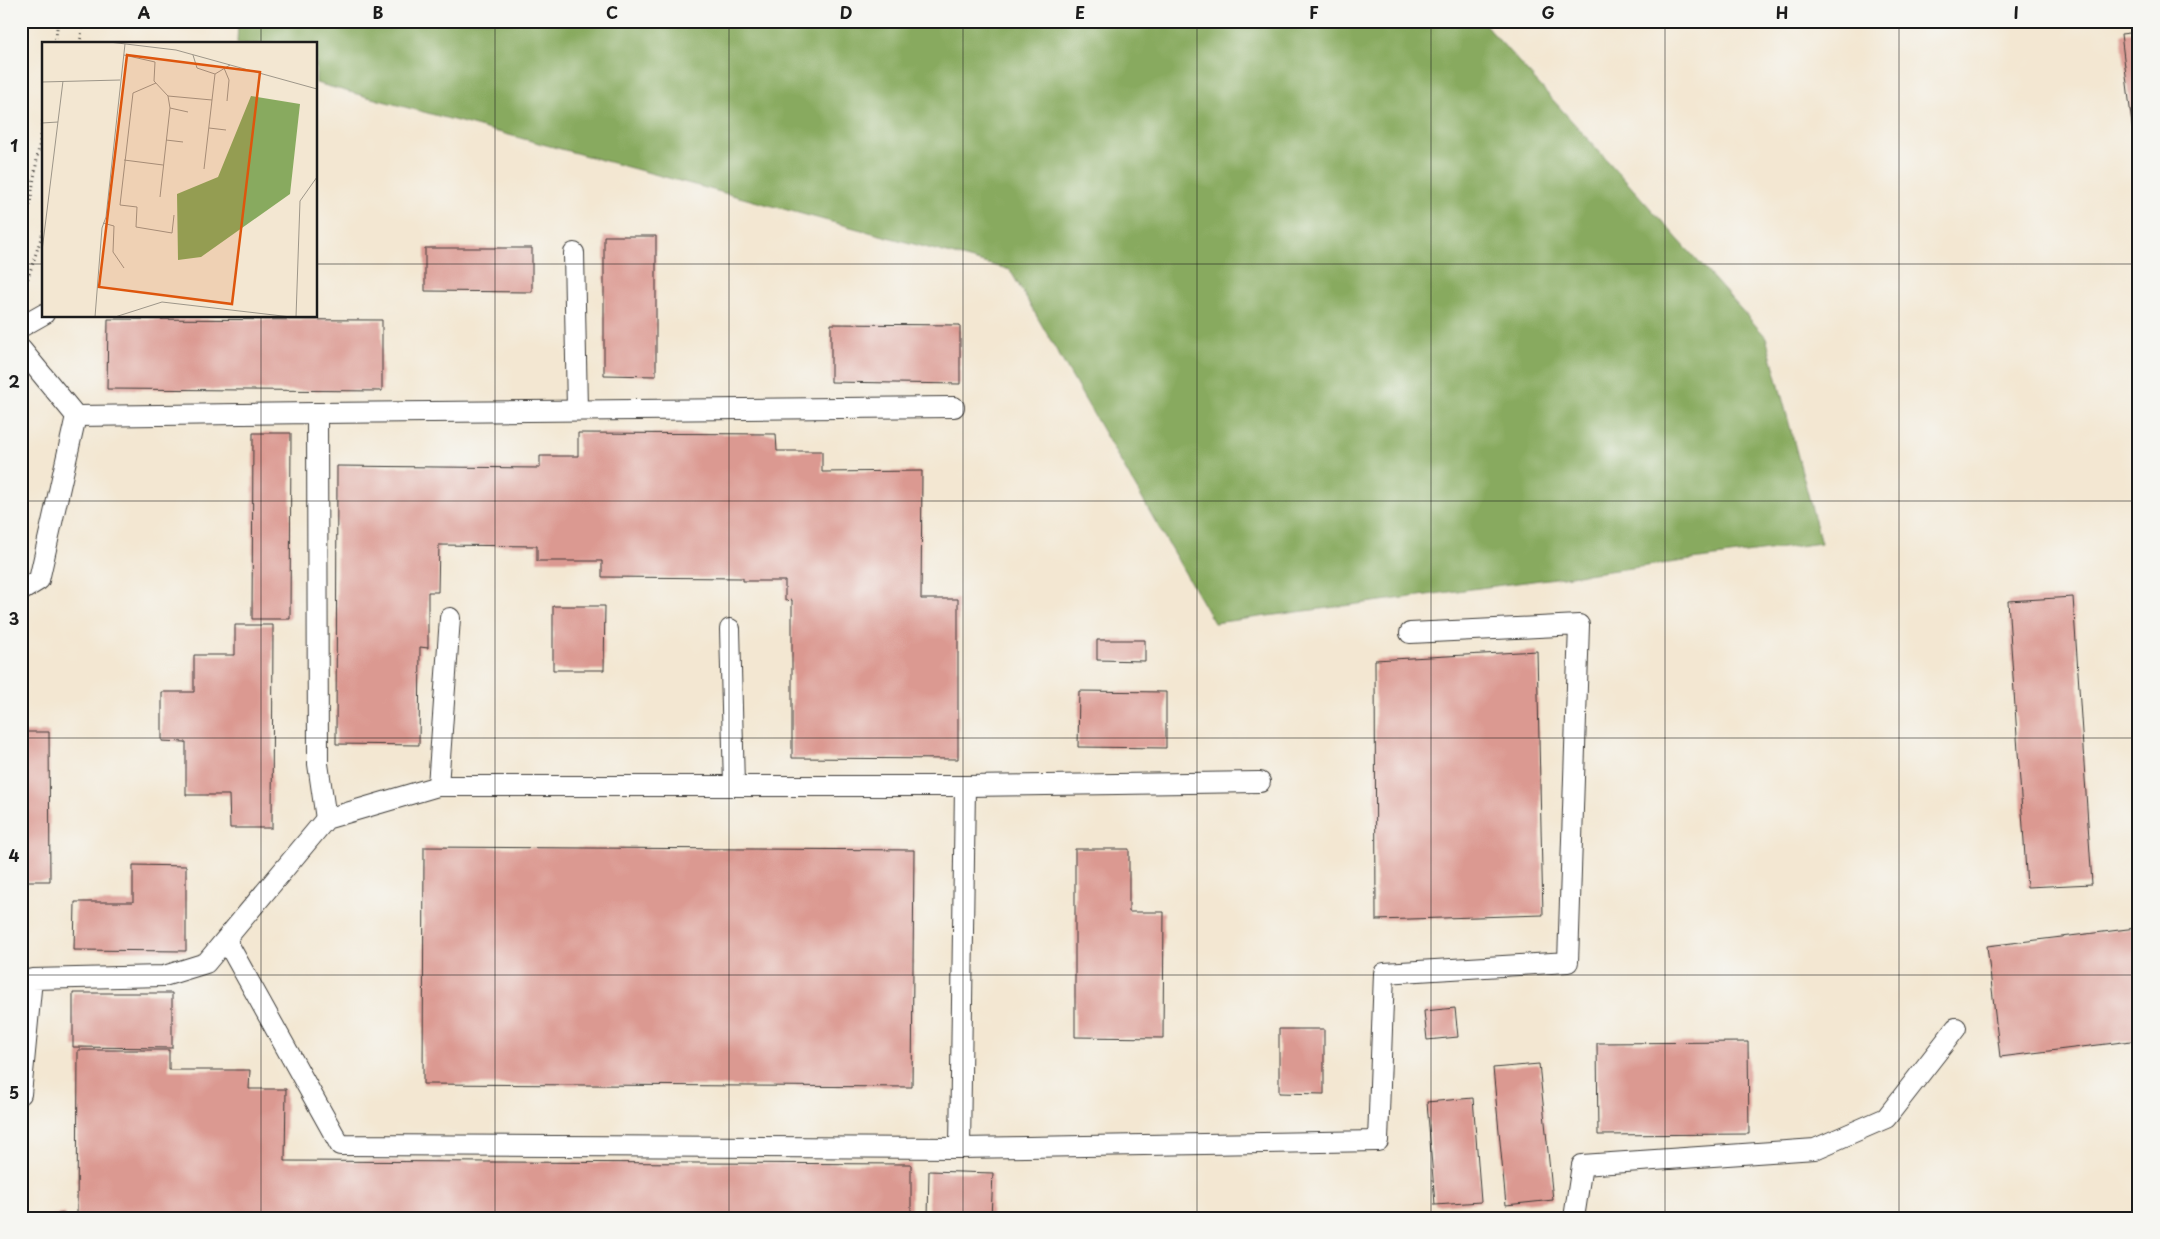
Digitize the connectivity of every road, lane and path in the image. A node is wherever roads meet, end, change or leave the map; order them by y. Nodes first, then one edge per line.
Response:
1 (58, 21) edge
2 (83, 21) edge
3 (55, 42) edge
4 (80, 42) edge
5 (42, 128) edge
6 (42, 235) edge
7 (574, 253) dead end
8 (21, 260) edge
9 (21, 298) edge
10 (42, 315) edge
11 (21, 327) edge
12 (21, 349) edge
13 (954, 407) dead end
14 (576, 410) junction
15 (317, 413) junction
16 (76, 416) junction
17 (21, 591) edge
18 (450, 618) dead end
19 (730, 629) dead end
20 (1410, 633) dead end
21 (1260, 782) dead end
22 (438, 786) junction
23 (734, 786) junction
24 (965, 786) junction
25 (326, 819) junction
26 (226, 940) junction
27 (1956, 1028) dead end
28 (21, 1094) edge
29 (960, 1148) junction
30 (1574, 1218) edge

1 - 3 path
2 - 4 path
5 - 8 path
6 - 9 path
7 - 14 lane
10 - 11 lane
12 - 16 lane
13 - 14 lane
14 - 15 lane
15 - 16 lane
15 - 25 lane
16 - 17 lane
18 - 22 lane
19 - 23 lane
20 - 29 lane
21 - 24 lane
22 - 23 lane
22 - 25 lane
23 - 24 lane
24 - 29 lane
25 - 26 lane
26 - 28 lane
26 - 29 lane
27 - 30 lane

